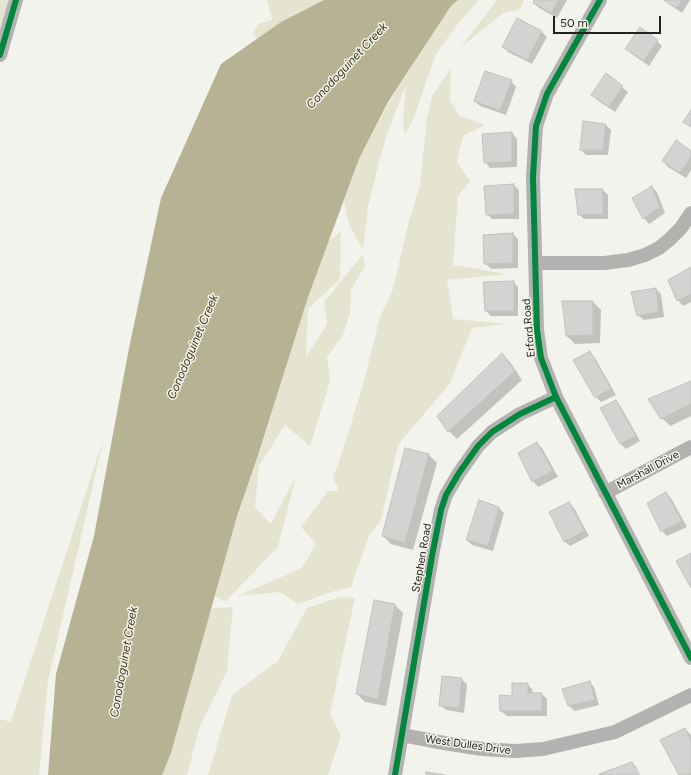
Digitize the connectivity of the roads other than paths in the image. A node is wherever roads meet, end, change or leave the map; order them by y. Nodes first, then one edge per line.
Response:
1 (16, 0) edge
2 (600, 0) edge
3 (0, 55) edge
4 (691, 214) edge
5 (535, 263) junction
6 (556, 397) junction
7 (691, 448) edge
8 (605, 493) junction
9 (691, 658) edge
10 (691, 695) edge
11 (402, 734) junction
12 (395, 775) edge

1 - 3 street
2 - 5 street, Erford Road
4 - 5 street
5 - 6 street, Erford Road
6 - 8 street, Erford Road
6 - 11 street, Stephen Road
7 - 8 street, Marshall Drive
8 - 9 street, Erford Road
10 - 11 street, West Dulles Drive
11 - 12 street, Stephen Road

